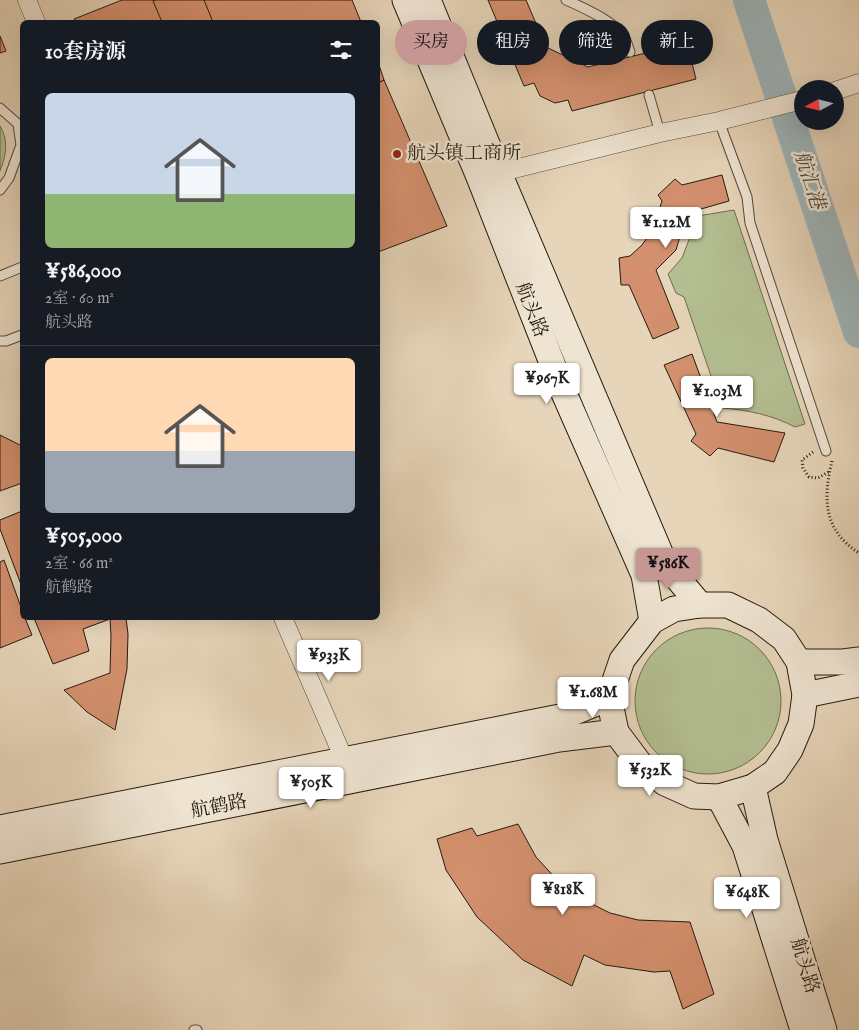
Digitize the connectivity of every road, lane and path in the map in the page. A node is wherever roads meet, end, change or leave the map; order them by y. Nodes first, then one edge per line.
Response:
1 (27, 0) edge
2 (405, 0) edge
3 (428, 0) edge
4 (566, 0) edge
5 (35, 20) edge
6 (605, 20) edge
7 (859, 84) edge
8 (844, 88) edge
9 (649, 95) dead end
10 (794, 102) edge
11 (0, 108) edge
12 (719, 121) junction
13 (20, 124) edge
14 (660, 133) junction
15 (20, 148) edge
16 (489, 175) junction
17 (0, 190) edge
18 (20, 268) edge
19 (0, 276) edge
20 (20, 336) edge
21 (0, 341) edge
22 (826, 451) junction
23 (830, 470) junction
24 (859, 553) edge
25 (700, 605) junction
26 (284, 620) edge
27 (652, 621) junction
28 (859, 660) edge
29 (799, 662) junction
30 (859, 684) edge
31 (805, 695) junction
32 (609, 698) junction
33 (616, 732) junction
34 (344, 760) junction
35 (753, 787) junction
36 (720, 797) junction
37 (0, 828) edge
38 (0, 851) edge
39 (803, 1030) edge
40 (824, 1030) edge

1 - 5 street
2 - 16 main road, 航头路
3 - 16 main road, 航头路
4 - 6 lane
7 - 8 street
9 - 14 lane
10 - 12 street
11 - 13 lane
12 - 14 street
12 - 22 lane
14 - 16 street
15 - 17 lane
16 - 25 main road, 航头路
16 - 27 main road, 航头路
18 - 19 lane
20 - 21 lane
22 - 23 path
22 - 23 path
23 - 24 path
25 - 27 main road
25 - 29 main road
26 - 34 street
27 - 32 main road
28 - 29 main road
29 - 31 main road
30 - 31 main road
31 - 35 main road
32 - 33 main road
32 - 34 main road, 航鹤路
33 - 36 main road
33 - 38 main road, 航鹤路
34 - 37 main road, 航鹤路
35 - 36 main road
35 - 40 main road, 航头路
36 - 39 main road, 航头路

